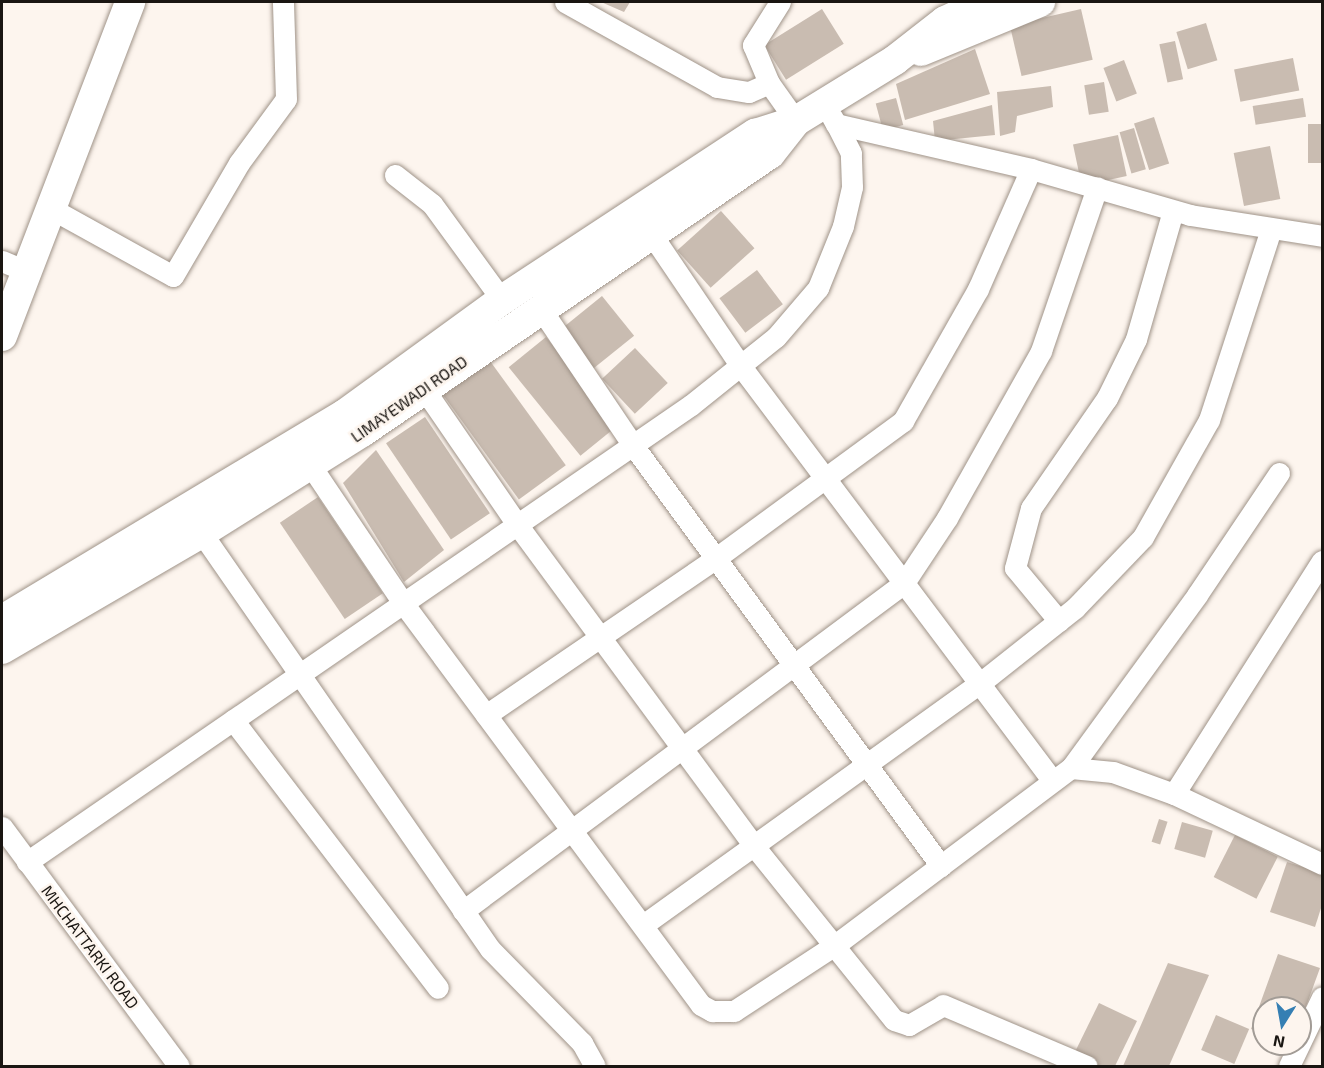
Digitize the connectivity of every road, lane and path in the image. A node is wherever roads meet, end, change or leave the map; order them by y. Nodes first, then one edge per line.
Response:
1 (130, 2) edge
2 (283, 2) edge
3 (565, 2) edge
4 (780, 2) edge
5 (986, 2) edge
6 (1040, 2) edge
7 (895, 60) junction
8 (770, 83) junction
9 (829, 114) junction
10 (796, 121) junction
11 (1031, 169) junction
12 (395, 175) dead end
13 (1097, 188) junction
14 (52, 209) junction
15 (1173, 211) junction
16 (1271, 229) junction
17 (652, 235) junction
18 (1323, 236) edge
19 (14, 267) edge
20 (502, 300) junction
21 (541, 309) junction
22 (2, 336) edge
23 (740, 365) junction
24 (424, 389) junction
25 (632, 444) junction
26 (311, 466) junction
27 (1279, 473) dead end
28 (826, 479) junction
29 (194, 522) junction
30 (516, 523) junction
31 (716, 558) junction
32 (1323, 561) edge
33 (904, 584) junction
34 (403, 603) junction
35 (2, 620) edge
36 (1059, 621) junction
37 (600, 637) junction
38 (2, 649) edge
39 (793, 665) junction
40 (298, 675) junction
41 (979, 684) junction
42 (486, 715) junction
43 (233, 720) junction
44 (682, 748) junction
45 (865, 766) junction
46 (1071, 768) junction
47 (1052, 780) junction
48 (1174, 794) junction
49 (2, 827) edge
50 (572, 830) junction
51 (754, 846) junction
52 (27, 862) junction
53 (1323, 864) edge
54 (941, 867) junction
55 (463, 910) junction
56 (643, 925) junction
57 (835, 945) junction
58 (438, 988) dead end
59 (1323, 997) edge
60 (1064, 1062) edge
61 (179, 1066) edge
62 (595, 1066) edge
63 (1087, 1066) edge
64 (1289, 1066) edge

1 - 14 street
2 - 14 street
3 - 8 street
4 - 8 street
5 - 7 street, LIMAYEWADI ROAD
6 - 7 street, LIMAYEWADI ROAD
7 - 9 street, LIMAYEWADI ROAD
8 - 10 street
9 - 10 street, LIMAYEWADI ROAD
9 - 11 street
9 - 23 street
10 - 17 street, LIMAYEWADI ROAD
10 - 20 street, LIMAYEWADI ROAD
11 - 13 street
11 - 28 street
12 - 20 street
13 - 15 street
13 - 33 street
14 - 19 street
15 - 16 street
15 - 36 street
16 - 18 street
16 - 36 street
17 - 21 street, LIMAYEWADI ROAD
17 - 23 street
19 - 22 street
20 - 29 street, LIMAYEWADI ROAD
21 - 24 street, LIMAYEWADI ROAD
21 - 25 street
23 - 25 street
23 - 28 street
24 - 26 street, LIMAYEWADI ROAD
24 - 30 street
25 - 30 street
25 - 31 street
26 - 29 street, LIMAYEWADI ROAD
26 - 34 street
27 - 46 street
28 - 31 street
28 - 33 street
29 - 35 street, LIMAYEWADI ROAD
29 - 38 street, LIMAYEWADI ROAD
29 - 40 street
30 - 34 street
30 - 37 street
31 - 37 street
31 - 39 street
32 - 48 street
33 - 39 street
33 - 41 street
34 - 40 street
34 - 42 street
36 - 41 street
37 - 42 street
37 - 44 street
39 - 44 street
39 - 45 street
40 - 43 street
40 - 55 street
41 - 45 street
41 - 47 street
42 - 50 street
43 - 52 street
43 - 58 street
44 - 50 street
44 - 51 street
45 - 51 street
45 - 54 street
46 - 47 street
46 - 48 street
47 - 54 street
48 - 53 street
49 - 52 street, MHCHATTARKI ROAD
50 - 55 street
50 - 56 street
51 - 56 street
51 - 57 street
52 - 61 street, MHCHATTARKI ROAD
54 - 57 street
55 - 62 street
56 - 57 street
57 - 60 street
59 - 64 street
60 - 63 street

